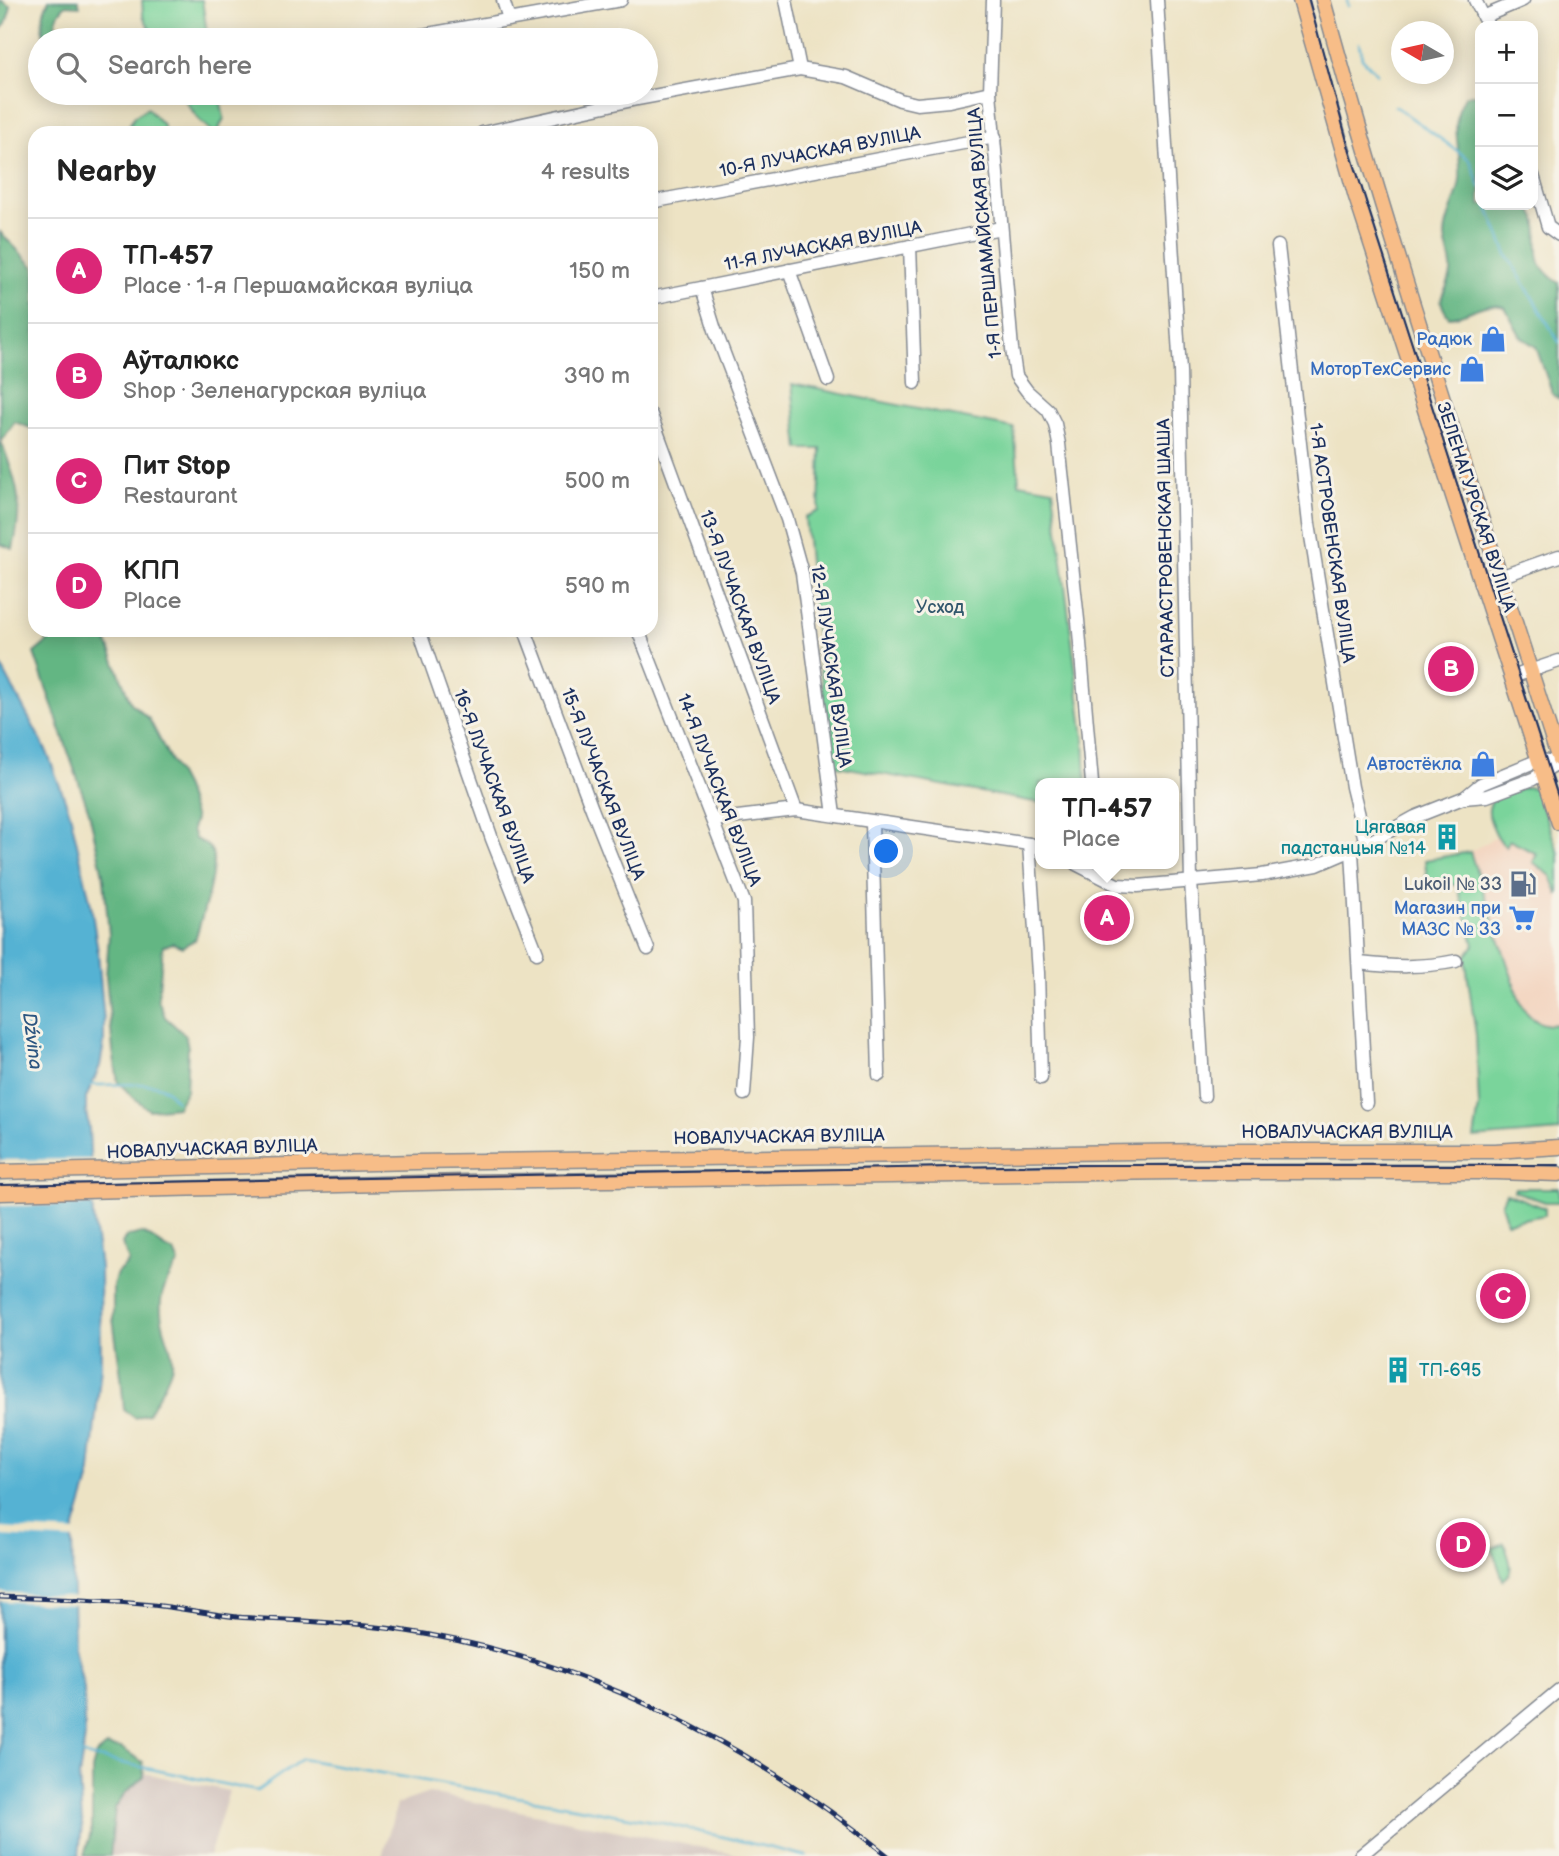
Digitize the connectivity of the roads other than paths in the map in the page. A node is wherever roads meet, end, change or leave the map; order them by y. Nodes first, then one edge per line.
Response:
1 (503, 0) edge
2 (621, 0) edge
3 (786, 0) edge
4 (993, 0) edge
5 (1157, 0) edge
6 (1300, 0) edge
7 (1324, 0) edge
8 (1475, 0) edge
9 (1523, 0) edge
10 (509, 19) junction
11 (1485, 21) edge
12 (460, 28) edge
13 (800, 69) junction
14 (990, 92) junction
15 (658, 95) edge
16 (610, 105) edge
17 (514, 126) edge
18 (995, 137) junction
19 (1538, 193) edge
20 (658, 201) edge
21 (1002, 228) junction
22 (1559, 235) edge
23 (910, 246) junction
24 (1278, 246) dead end
25 (789, 270) junction
26 (702, 288) junction
27 (658, 297) edge
28 (1418, 322) junction
29 (1398, 329) junction
30 (828, 380) dead end
31 (915, 383) dead end
32 (658, 434) edge
33 (1559, 556) edge
34 (1500, 576) junction
35 (1480, 584) junction
36 (1520, 634) junction
37 (421, 637) edge
38 (529, 637) edge
39 (641, 637) edge
40 (1499, 640) junction
41 (1559, 661) edge
42 (1531, 671) junction
43 (1512, 677) junction
44 (1559, 762) edge
45 (1541, 767) junction
46 (1092, 778) edge
47 (796, 810) junction
48 (834, 815) junction
49 (713, 820) junction
50 (872, 823) junction
51 (1559, 823) edge
52 (1366, 844) junction
53 (1035, 846) edge
54 (1352, 851) junction
55 (1036, 869) edge
56 (1095, 869) edge
57 (1191, 881) junction
58 (648, 949) dead end
59 (537, 953) dead end
60 (1456, 961) dead end
61 (1359, 963) junction
62 (879, 1075) dead end
63 (1041, 1078) dead end
64 (744, 1094) dead end
65 (1204, 1096) dead end
66 (1366, 1104) dead end
67 (1559, 1147) edge
68 (1495, 1152) junction
69 (416, 1162) junction
70 (0, 1172) edge
71 (1495, 1172) junction
72 (1559, 1174) edge
73 (417, 1184) junction
74 (0, 1193) edge
75 (1559, 1689) edge
76 (1360, 1856) edge

1 - 10 street
2 - 10 street
3 - 13 street
4 - 14 street, 1-Я ПЕРШАМАЙСКАЯ ВУЛІЦА
5 - 57 street, СТАРААСТРОВЕНСКАЯ ШАША
6 - 29 main road, ЗЕЛЕНАГУРСКАЯ ВУЛІЦА
7 - 28 main road, ЗЕЛЕНАГУРСКАЯ ВУЛІЦА
8 - 11 street
9 - 11 street
10 - 12 street
13 - 14 street
13 - 15 street
14 - 18 street, 1-Я ПЕРШАМАЙСКАЯ ВУЛІЦА
16 - 17 street
18 - 20 street, 10-Я ЛУЧАСКАЯ ВУЛІЦА
18 - 21 street, 1-Я ПЕРШАМАЙСКАЯ ВУЛІЦА
19 - 22 street
21 - 23 street, 11-Я ЛУЧАСКАЯ ВУЛІЦА
21 - 46 street, 1-Я ПЕРШАМАЙСКАЯ ВУЛІЦА
23 - 25 street, 11-Я ЛУЧАСКАЯ ВУЛІЦА
23 - 31 street
24 - 52 street, 1-Я АСТРОВЕНСКАЯ ВУЛІЦА
25 - 26 street, 11-Я ЛУЧАСКАЯ ВУЛІЦА
25 - 30 street
26 - 27 street, 11-Я ЛУЧАСКАЯ ВУЛІЦА
26 - 48 street, 12-Я ЛУЧАСКАЯ ВУЛІЦА
28 - 29 street
28 - 34 main road, ЗЕЛЕНАГУРСКАЯ ВУЛІЦА
29 - 35 main road, ЗЕЛЕНАГУРСКАЯ ВУЛІЦА
32 - 47 street, 13-Я ЛУЧАСКАЯ ВУЛІЦА
33 - 34 street
34 - 35 street
34 - 36 main road, ЗЕЛЕНАГУРСКАЯ ВУЛІЦА
35 - 40 main road, ЗЕЛЕНАГУРСКАЯ ВУЛІЦА
36 - 40 street
36 - 42 main road, ЗЕЛЕНАГУРСКАЯ ВУЛІЦА
37 - 59 street, 16-Я ЛУЧАСКАЯ ВУЛІЦА
38 - 58 street, 15-Я ЛУЧАСКАЯ ВУЛІЦА
39 - 49 street, 14-Я ЛУЧАСКАЯ ВУЛІЦА
40 - 43 main road, ЗЕЛЕНАГУРСКАЯ ВУЛІЦА
41 - 42 street
42 - 43 street
42 - 44 main road, ЗЕЛЕНАГУРСКАЯ ВУЛІЦА
43 - 45 main road, ЗЕЛЕНАГУРСКАЯ ВУЛІЦА
44 - 45 street
45 - 51 main road, ЗЕЛЕНАГУРСКАЯ ВУЛІЦА
45 - 52 street
47 - 48 street
47 - 49 street
48 - 50 street
49 - 64 street, 14-Я ЛУЧАСКАЯ ВУЛІЦА
50 - 53 street
50 - 62 street
52 - 54 street
54 - 57 street
54 - 61 street
55 - 63 street
56 - 57 street
57 - 65 street, СТАРААСТРОВЕНСКАЯ ШАША
60 - 61 street
61 - 66 street
67 - 68 main road, НОВАЛУЧАСКАЯ ВУЛІЦА
68 - 69 main road, НОВАЛУЧАСКАЯ ВУЛІЦА
68 - 71 street
69 - 70 main road, НОВАЛУЧАСКАЯ ВУЛІЦА
69 - 73 street
71 - 72 main road
71 - 73 main road
73 - 74 main road
75 - 76 street

